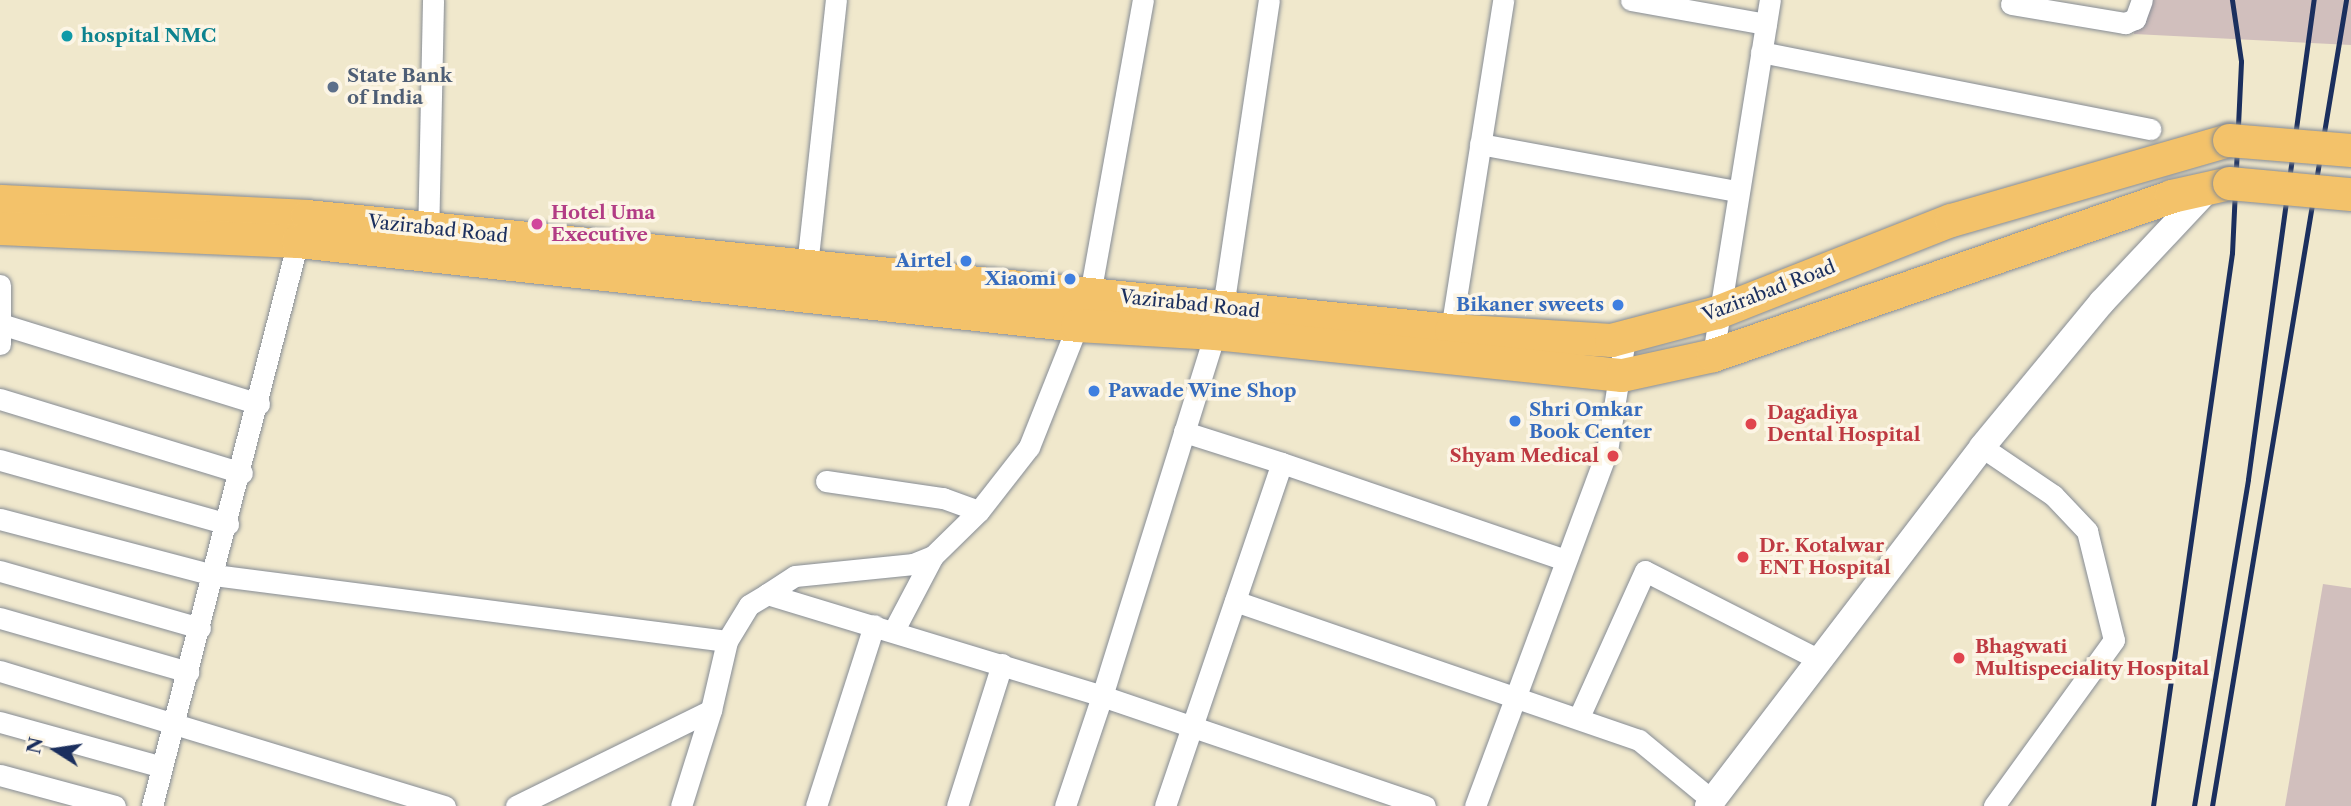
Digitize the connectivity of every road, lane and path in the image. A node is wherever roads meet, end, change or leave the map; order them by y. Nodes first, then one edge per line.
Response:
1 (433, 0) edge
2 (836, 0) edge
3 (1143, 0) edge
4 (1269, 0) edge
5 (1503, 0) edge
6 (1631, 0) edge
7 (1770, 0) edge
8 (2142, 0) edge
9 (2011, 4) dead end
10 (1766, 24) junction
11 (1761, 52) junction
12 (2150, 129) dead end
13 (1480, 144) junction
14 (2351, 150) edge
15 (2220, 185) junction
16 (1737, 191) junction
17 (2351, 194) edge
18 (0, 201) edge
19 (0, 228) edge
20 (298, 241) junction
21 (428, 242) junction
22 (807, 266) junction
23 (0, 285) edge
24 (1090, 294) junction
25 (1717, 312) junction
26 (1219, 320) junction
27 (1077, 325) junction
28 (1451, 330) junction
29 (2, 335) edge
30 (1625, 338) junction
31 (1713, 355) junction
32 (1622, 375) junction
33 (0, 398) edge
34 (260, 404) junction
35 (1184, 432) junction
36 (1982, 447) junction
37 (0, 460) edge
38 (1282, 463) junction
39 (242, 473) junction
40 (826, 481) dead end
41 (979, 511) junction
42 (0, 519) edge
43 (228, 524) junction
44 (933, 556) junction
45 (1565, 560) junction
46 (0, 571) edge
47 (214, 575) junction
48 (767, 594) junction
49 (1235, 601) junction
50 (0, 618) edge
51 (200, 628) junction
52 (884, 628) junction
53 (727, 641) junction
54 (1820, 660) junction
55 (1002, 664) junction
56 (0, 671) edge
57 (188, 672) junction
58 (1516, 693) junction
59 (1102, 695) junction
60 (711, 710) junction
61 (1579, 717) junction
62 (0, 722) edge
63 (1192, 726) junction
64 (173, 728) junction
65 (162, 767) junction
66 (0, 775) edge
67 (543, 799) edge
68 (1710, 803) edge
69 (823, 804) edge
70 (115, 806) edge
71 (152, 806) edge
72 (445, 806) edge
73 (516, 806) edge
74 (681, 806) edge
75 (957, 806) edge
76 (1065, 806) edge
77 (1166, 806) edge
78 (1425, 806) edge
79 (1475, 806) edge
80 (1994, 806) edge

1 - 21 street
2 - 22 street
3 - 24 street
4 - 26 street
5 - 13 street
6 - 10 street
7 - 10 street
8 - 9 street
10 - 11 street
11 - 12 street
11 - 16 street
13 - 16 street
13 - 28 street
14 - 25 main road, Vazirabad Road, bridge
15 - 17 main road, Vazirabad Road, bridge
15 - 31 main road, Vazirabad Road
15 - 36 street
16 - 25 street
18 - 21 main road, Vazirabad Road
19 - 20 main road, Vazirabad Road
20 - 21 main road, Vazirabad Road
20 - 34 street
21 - 22 main road, Vazirabad Road
21 - 27 main road, Vazirabad Road
22 - 24 main road, Vazirabad Road
23 - 29 street
24 - 26 main road, Vazirabad Road
24 - 27 street
25 - 30 main road, Vazirabad Road
25 - 31 street
26 - 27 main road, Vazirabad Road
26 - 28 main road, Vazirabad Road
26 - 32 main road, Vazirabad Road
26 - 35 street
27 - 41 street
28 - 30 main road, Vazirabad Road
29 - 34 street
30 - 32 street
31 - 32 main road, Vazirabad Road
32 - 45 street
33 - 39 street
34 - 39 street
35 - 38 street
35 - 59 street
36 - 54 street
36 - 80 street
37 - 43 street
38 - 45 street
38 - 49 street
39 - 43 street
40 - 41 street
41 - 44 street
42 - 47 street
43 - 47 street
44 - 48 street
44 - 52 street
45 - 58 street
46 - 51 street
47 - 51 street
47 - 53 street
48 - 52 street
48 - 53 street
49 - 58 street
49 - 63 street
50 - 57 street
51 - 57 street
52 - 55 street
52 - 69 street
53 - 60 street
54 - 61 street
54 - 68 street
55 - 59 street
55 - 75 street
56 - 64 street
57 - 64 street
58 - 61 street
58 - 79 street
59 - 63 street
59 - 76 street
60 - 67 street
60 - 74 street
61 - 68 street
62 - 65 street
63 - 77 street
63 - 78 street
64 - 65 street
64 - 72 street
65 - 71 street
66 - 70 street
67 - 73 street

